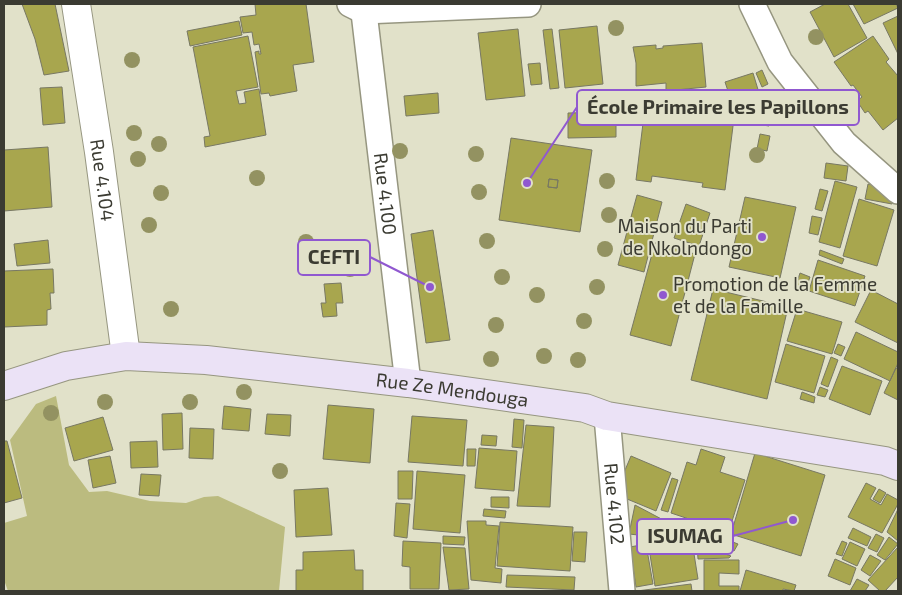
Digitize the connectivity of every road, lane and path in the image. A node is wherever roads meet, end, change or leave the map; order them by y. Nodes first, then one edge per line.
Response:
1 (76, 4) edge
2 (528, 4) edge
3 (752, 4) edge
4 (359, 6) edge
5 (898, 190) edge
6 (126, 356) junction
7 (408, 383) junction
8 (4, 386) edge
9 (607, 416) junction
10 (898, 466) edge
11 (622, 591) edge

1 - 6 street, Rue 4.104
2 - 4 street
3 - 5 street
4 - 7 street, Rue 4.100
6 - 7 main road, Rue Ze Mendouga
6 - 8 main road, Rue Ze Mendouga
7 - 9 main road, Rue Ze Mendouga
9 - 10 main road, Rue Ze Mendouga
9 - 11 street, Rue 4.102

